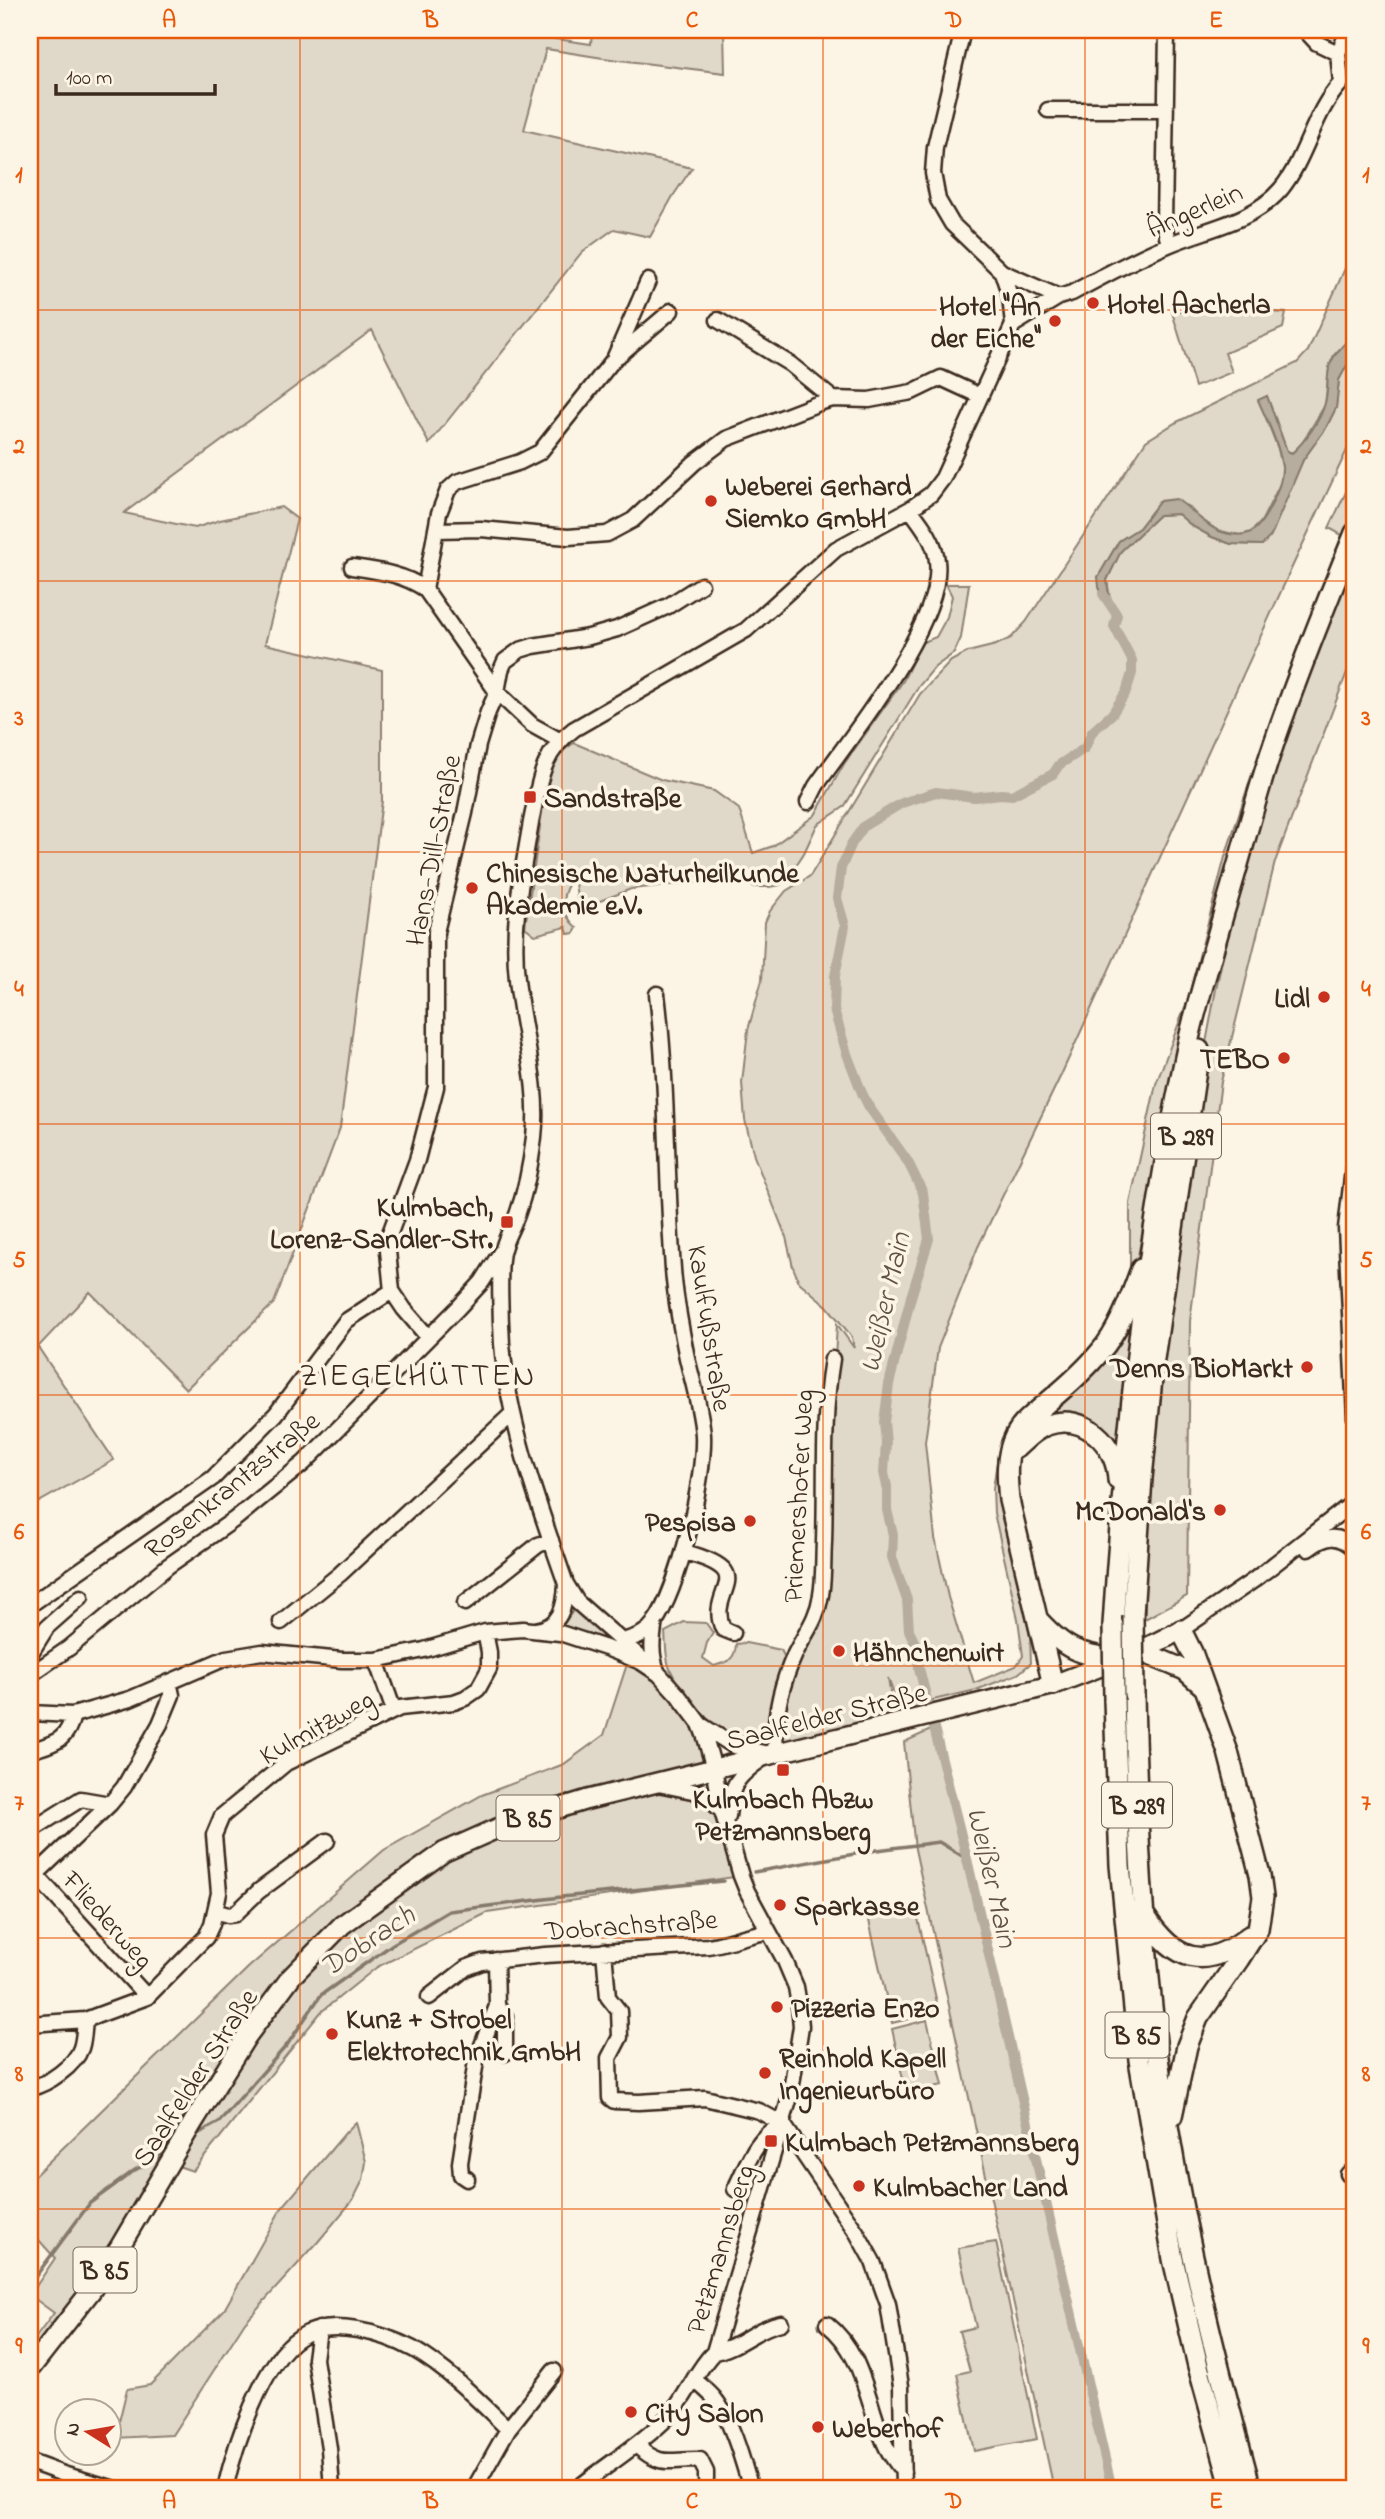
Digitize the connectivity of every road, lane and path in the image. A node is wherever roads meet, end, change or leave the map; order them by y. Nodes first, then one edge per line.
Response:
1 (963, 30) edge
2 (1167, 30) edge
3 (1305, 30) edge
4 (1349, 30) edge
5 (1338, 53) junction
6 (1341, 83) junction
7 (1355, 89) edge
8 (1048, 110) dead end
9 (1166, 110) junction
10 (1169, 244) junction
11 (1002, 272) junction
12 (648, 281) dead end
13 (1059, 297) junction
14 (671, 311) dead end
15 (718, 320) dead end
16 (1013, 325) junction
17 (614, 359) junction
18 (980, 396) junction
19 (833, 400) junction
20 (911, 509) junction
21 (437, 530) junction
22 (1355, 533) edge
23 (352, 567) dead end
24 (701, 585) dead end
25 (425, 589) junction
26 (497, 692) junction
27 (559, 740) junction
28 (808, 802) dead end
29 (1224, 913) junction
30 (657, 994) dead end
31 (1355, 1152) edge
32 (1153, 1236) junction
33 (502, 1251) junction
34 (392, 1291) junction
35 (428, 1337) junction
36 (832, 1359) dead end
37 (512, 1414) junction
38 (1355, 1418) edge
39 (1010, 1453) junction
40 (1355, 1501) edge
41 (1119, 1520) junction
42 (551, 1540) junction
43 (1355, 1549) edge
44 (684, 1552) junction
45 (1273, 1566) junction
46 (566, 1584) junction
47 (81, 1597) dead end
48 (465, 1602) dead end
49 (30, 1605) edge
50 (1038, 1620) junction
51 (655, 1621) junction
52 (281, 1622) dead end
53 (536, 1630) junction
54 (1181, 1630) junction
55 (485, 1632) junction
56 (733, 1633) dead end
57 (622, 1647) junction
58 (1140, 1651) junction
59 (30, 1654) edge
60 (376, 1660) junction
61 (1119, 1660) junction
62 (659, 1674) junction
63 (30, 1675) edge
64 (169, 1682) junction
65 (1054, 1685) junction
66 (1205, 1687) junction
67 (394, 1711) junction
68 (30, 1713) edge
69 (73, 1715) junction
70 (700, 1724) junction
71 (30, 1751) edge
72 (771, 1754) junction
73 (715, 1769) junction
74 (657, 1783) junction
75 (110, 1804) junction
76 (722, 1811) junction
77 (727, 1828) junction
78 (30, 1831) edge
79 (327, 1841) dead end
80 (33, 1878) edge
81 (215, 1911) junction
82 (1144, 1916) junction
83 (1258, 1929) junction
84 (768, 1932) junction
85 (604, 1951) junction
86 (496, 1961) junction
87 (147, 1997) junction
88 (429, 1997) dead end
89 (497, 2006) junction
90 (85, 2020) junction
91 (30, 2024) edge
92 (505, 2053) dead end
93 (31, 2088) edge
94 (783, 2124) junction
95 (1169, 2131) junction
96 (467, 2179) dead end
97 (735, 2189) dead end
98 (781, 2323) dead end
99 (827, 2324) dead end
100 (319, 2329) junction
101 (290, 2345) junction
102 (714, 2352) junction
103 (315, 2360) junction
104 (30, 2369) edge
105 (554, 2371) dead end
106 (694, 2379) junction
107 (508, 2429) junction
108 (635, 2445) junction
109 (30, 2462) edge
110 (904, 2473) junction
111 (706, 2479) dead end
112 (115, 2489) edge
113 (225, 2489) edge
114 (332, 2489) edge
115 (474, 2489) edge
116 (577, 2489) edge
117 (751, 2489) edge
118 (903, 2489) edge
119 (1232, 2489) edge
120 (1251, 2489) edge

1 - 11 street
2 - 9 street
3 - 5 street
4 - 5 street
5 - 6 street
6 - 7 street
6 - 10 street, Ängerlein
8 - 9 street
9 - 10 street
10 - 13 street, Ängerlein
11 - 13 street
11 - 16 street
12 - 17 street
13 - 16 street, Ängerlein
14 - 17 street
15 - 19 street
16 - 18 street
17 - 21 street
18 - 19 street
18 - 20 street
19 - 21 street
20 - 27 street
20 - 28 street
21 - 25 street
22 - 29 highway, B 289
23 - 25 street
24 - 26 street, Hans-Dill-Straße
25 - 26 street
26 - 27 street
26 - 34 street, Hans-Dill-Straße
27 - 33 street
29 - 32 highway, B 289
29 - 82 highway, B 289, bridge
30 - 44 street, Kaulfußstraße
31 - 38 street
32 - 39 highway
32 - 41 highway, B 289
33 - 35 street, Rosenkrantzstraße
33 - 37 street
34 - 35 street
34 - 49 street
35 - 63 street, Rosenkrantzstraße
36 - 72 street, Priemershofer Weg
37 - 42 street
37 - 52 street
39 - 41 highway
39 - 50 highway
40 - 45 street, Saalfelder Straße
41 - 119 highway, B 85, bridge
42 - 46 street
42 - 48 street
43 - 45 street
44 - 51 street, Kaulfußstraße
44 - 56 street
45 - 54 street, Saalfelder Straße
46 - 53 street
46 - 57 street
47 - 59 street
50 - 61 highway
50 - 65 highway
51 - 57 street, Kaulfußstraße
51 - 62 street, Kaulfußstraße
53 - 55 street
53 - 57 street
54 - 58 main road, Saalfelder Straße / B 85
54 - 66 highway
55 - 60 street
55 - 67 street, Kulmitzweg
57 - 62 street
58 - 61 main road, Saalfelder Straße / B 85
58 - 66 highway
60 - 64 street
60 - 67 street
61 - 65 main road, Saalfelder Straße / B 85
62 - 70 street
64 - 69 street
64 - 75 street
65 - 72 main road, Saalfelder Straße / B 85
66 - 83 highway
67 - 81 street, Kulmitzweg
68 - 69 street
69 - 71 street
70 - 72 street
70 - 73 street
72 - 73 main road, Saalfelder Straße / B 85
72 - 77 street
73 - 74 main road, Saalfelder Straße / B 85
73 - 76 street
74 - 76 street
74 - 104 main road, Saalfelder Straße / B 85
75 - 78 street
75 - 80 street
76 - 77 street
77 - 84 street
79 - 81 street
80 - 87 street, Fliederweg
81 - 87 street, Kulmitzweg
82 - 83 highway
82 - 95 highway, B 289
83 - 95 highway
84 - 85 street, Dobrachstraße
84 - 94 street
85 - 86 street, Dobrachstraße
85 - 94 street
86 - 88 street, Dobrachstraße
86 - 89 street
87 - 90 street, Kulmitzweg
89 - 92 street
89 - 96 street
90 - 91 street, Kulmitzweg
90 - 93 street
94 - 97 street, Petzmannsberg
94 - 102 street, Petzmannsberg
94 - 110 street
95 - 120 highway
98 - 102 street
99 - 110 street
100 - 101 street
100 - 103 street
100 - 107 street
101 - 103 street
101 - 113 street
102 - 106 street, Petzmannsberg
103 - 114 street
105 - 107 street
106 - 108 street, Petzmannsberg
106 - 117 street
107 - 115 street
108 - 111 street
108 - 116 street, Petzmannsberg
109 - 112 street
110 - 118 street

